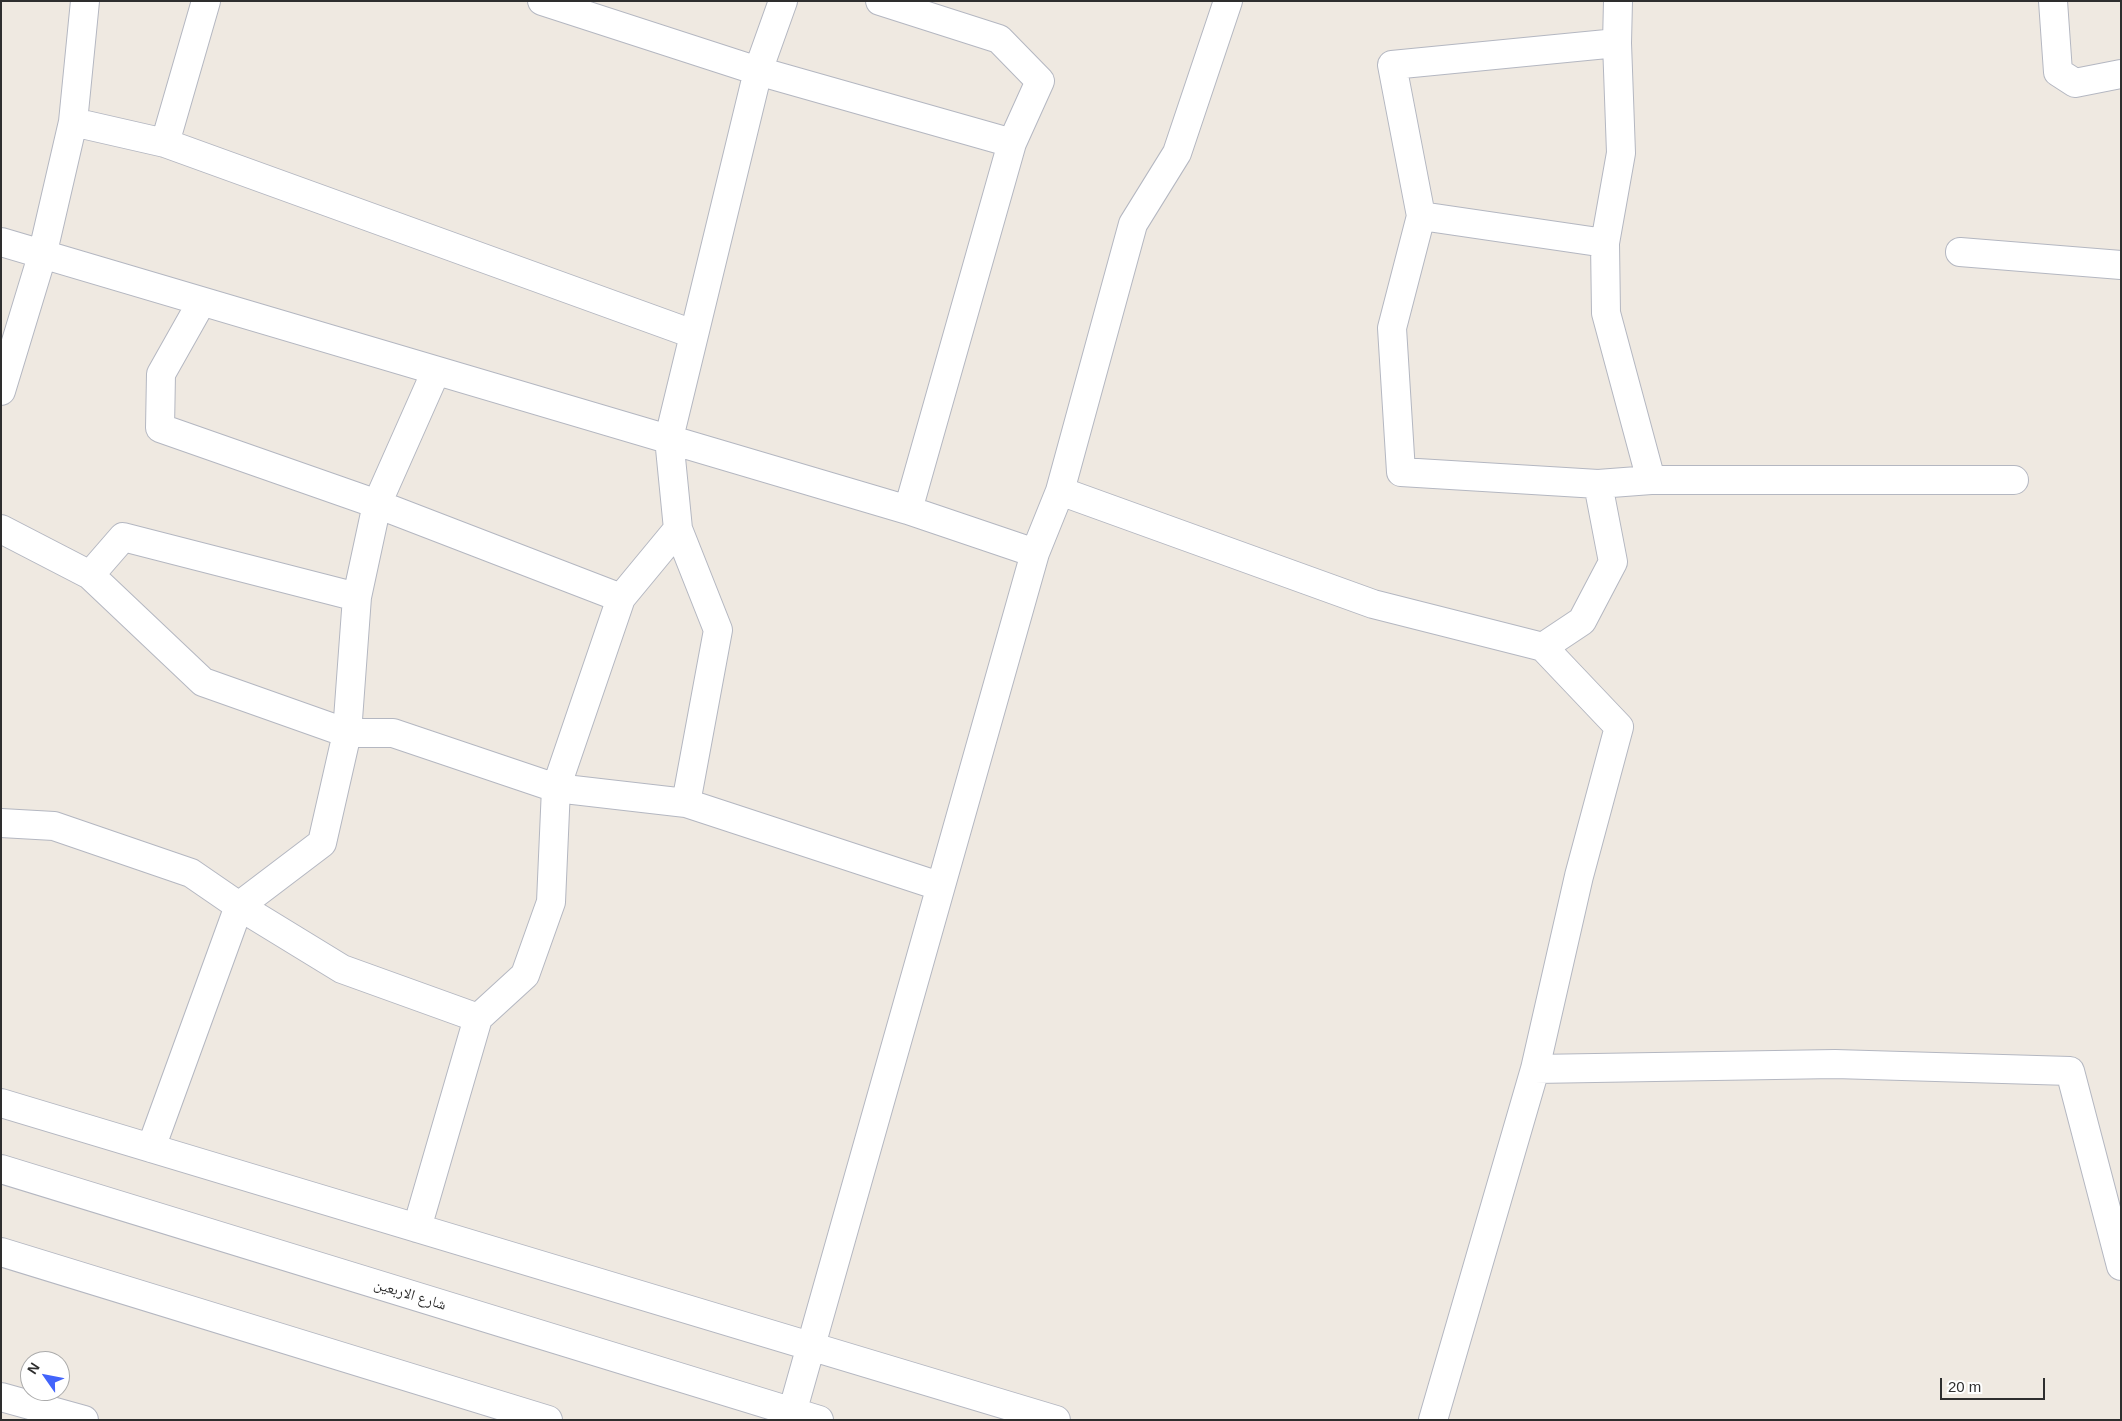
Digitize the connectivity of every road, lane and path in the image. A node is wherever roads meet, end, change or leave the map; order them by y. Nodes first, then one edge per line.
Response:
1 (85, 1) edge
2 (206, 1) edge
3 (542, 1) edge
4 (783, 1) edge
5 (880, 1) edge
6 (1228, 1) edge
7 (1618, 1) edge
8 (2053, 1) edge
9 (1617, 43) junction
10 (758, 71) junction
11 (2121, 74) edge
12 (73, 122) junction
13 (165, 143) junction
14 (1012, 144) junction
15 (1422, 216) junction
16 (1, 242) edge
17 (1605, 243) junction
18 (1960, 252) dead end
19 (42, 256) junction
20 (2121, 265) edge
21 (201, 303) junction
22 (693, 334) junction
23 (436, 372) junction
24 (2, 384) edge
25 (668, 438) junction
26 (1651, 480) junction
27 (2014, 480) dead end
28 (1598, 484) junction
29 (1060, 491) junction
30 (377, 504) junction
31 (908, 510) junction
32 (1, 529) edge
33 (678, 529) junction
34 (1034, 553) junction
35 (90, 575) junction
36 (357, 597) junction
37 (621, 598) junction
38 (1543, 647) junction
39 (347, 734) junction
40 (556, 788) junction
41 (686, 803) junction
42 (1, 822) edge
43 (939, 886) junction
44 (239, 906) junction
45 (478, 1018) junction
46 (1535, 1069) junction
47 (1, 1103) edge
48 (151, 1148) junction
49 (1, 1169) edge
50 (417, 1228) junction
51 (1, 1252) edge
52 (2121, 1266) edge
53 (812, 1346) junction
54 (1, 1397) edge
55 (488, 1411) edge
56 (791, 1416) edge
57 (84, 1420) edge
58 (548, 1420) edge
59 (819, 1420) edge
60 (1056, 1420) edge
61 (1433, 1420) edge

1 - 12 street
2 - 13 street
3 - 10 street
4 - 10 street
5 - 14 street
6 - 29 street
7 - 9 street
8 - 11 street
9 - 15 street
9 - 17 street
10 - 14 street
10 - 22 street
12 - 13 street
12 - 19 street
13 - 22 street
14 - 31 street
15 - 17 street
15 - 28 street
16 - 19 street
17 - 26 street
18 - 20 street
19 - 21 street
19 - 24 street
21 - 23 street
21 - 30 street
22 - 25 street
23 - 25 street
23 - 30 street
25 - 31 street
25 - 33 street
26 - 27 street
26 - 28 street
28 - 38 street
29 - 34 street
29 - 38 street
30 - 36 street
30 - 37 street
31 - 34 street
32 - 35 street
33 - 37 street
33 - 41 street
34 - 43 street
35 - 36 street
35 - 39 street
36 - 39 street
37 - 40 street
38 - 46 street
39 - 40 street
39 - 44 street
40 - 41 street
40 - 45 street
41 - 43 street
42 - 44 street
43 - 53 street
44 - 45 street
44 - 48 street
45 - 50 street
46 - 52 street
46 - 61 street
47 - 48 street
48 - 50 street
49 - 56 street, شارع الاربعين
50 - 53 street
51 - 55 street
53 - 56 street
53 - 60 street
54 - 57 street
55 - 58 street
56 - 59 street, شارع الاربعين

